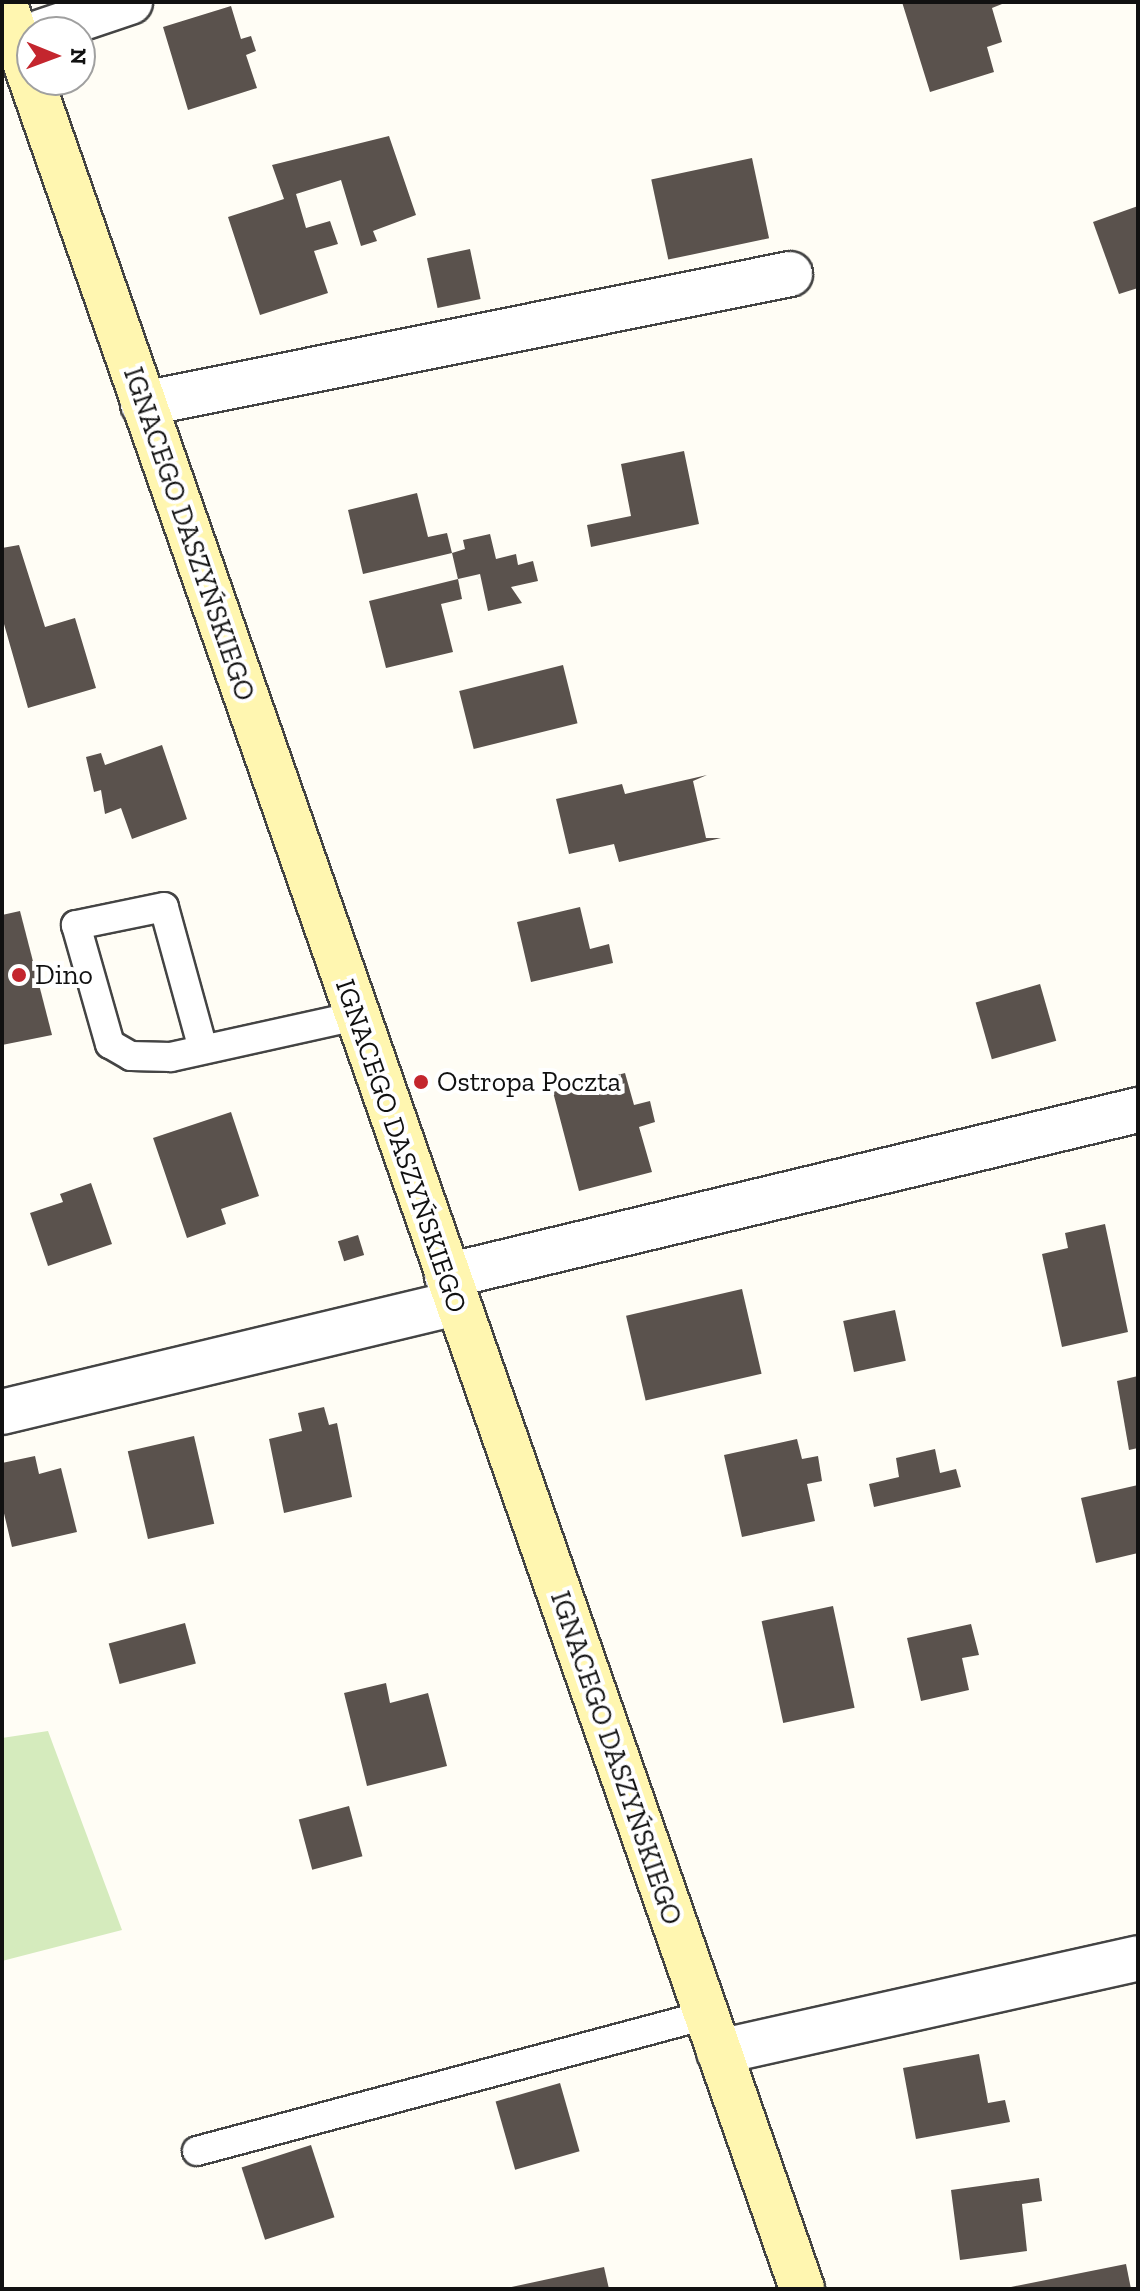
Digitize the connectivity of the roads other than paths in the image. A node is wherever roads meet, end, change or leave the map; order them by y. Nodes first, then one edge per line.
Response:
1 (130, 2) edge
2 (71, 16) edge
3 (46, 96) edge
4 (790, 274) dead end
5 (143, 404) junction
6 (356, 1016) junction
7 (203, 1049) junction
8 (1138, 1110) edge
9 (452, 1290) junction
10 (2, 1412) edge
11 (1138, 1958) edge
12 (713, 2033) junction
13 (197, 2151) dead end
14 (802, 2289) edge

1 - 2 street
3 - 5 main road, IGNACEGO DASZYŃSKIEGO
4 - 5 street
5 - 6 main road, IGNACEGO DASZYŃSKIEGO
6 - 7 lane
6 - 9 main road, IGNACEGO DASZYŃSKIEGO
7 - 7 lane
8 - 9 street
9 - 10 street
9 - 12 main road, IGNACEGO DASZYŃSKIEGO
11 - 12 street
12 - 13 lane
12 - 14 main road, IGNACEGO DASZYŃSKIEGO

